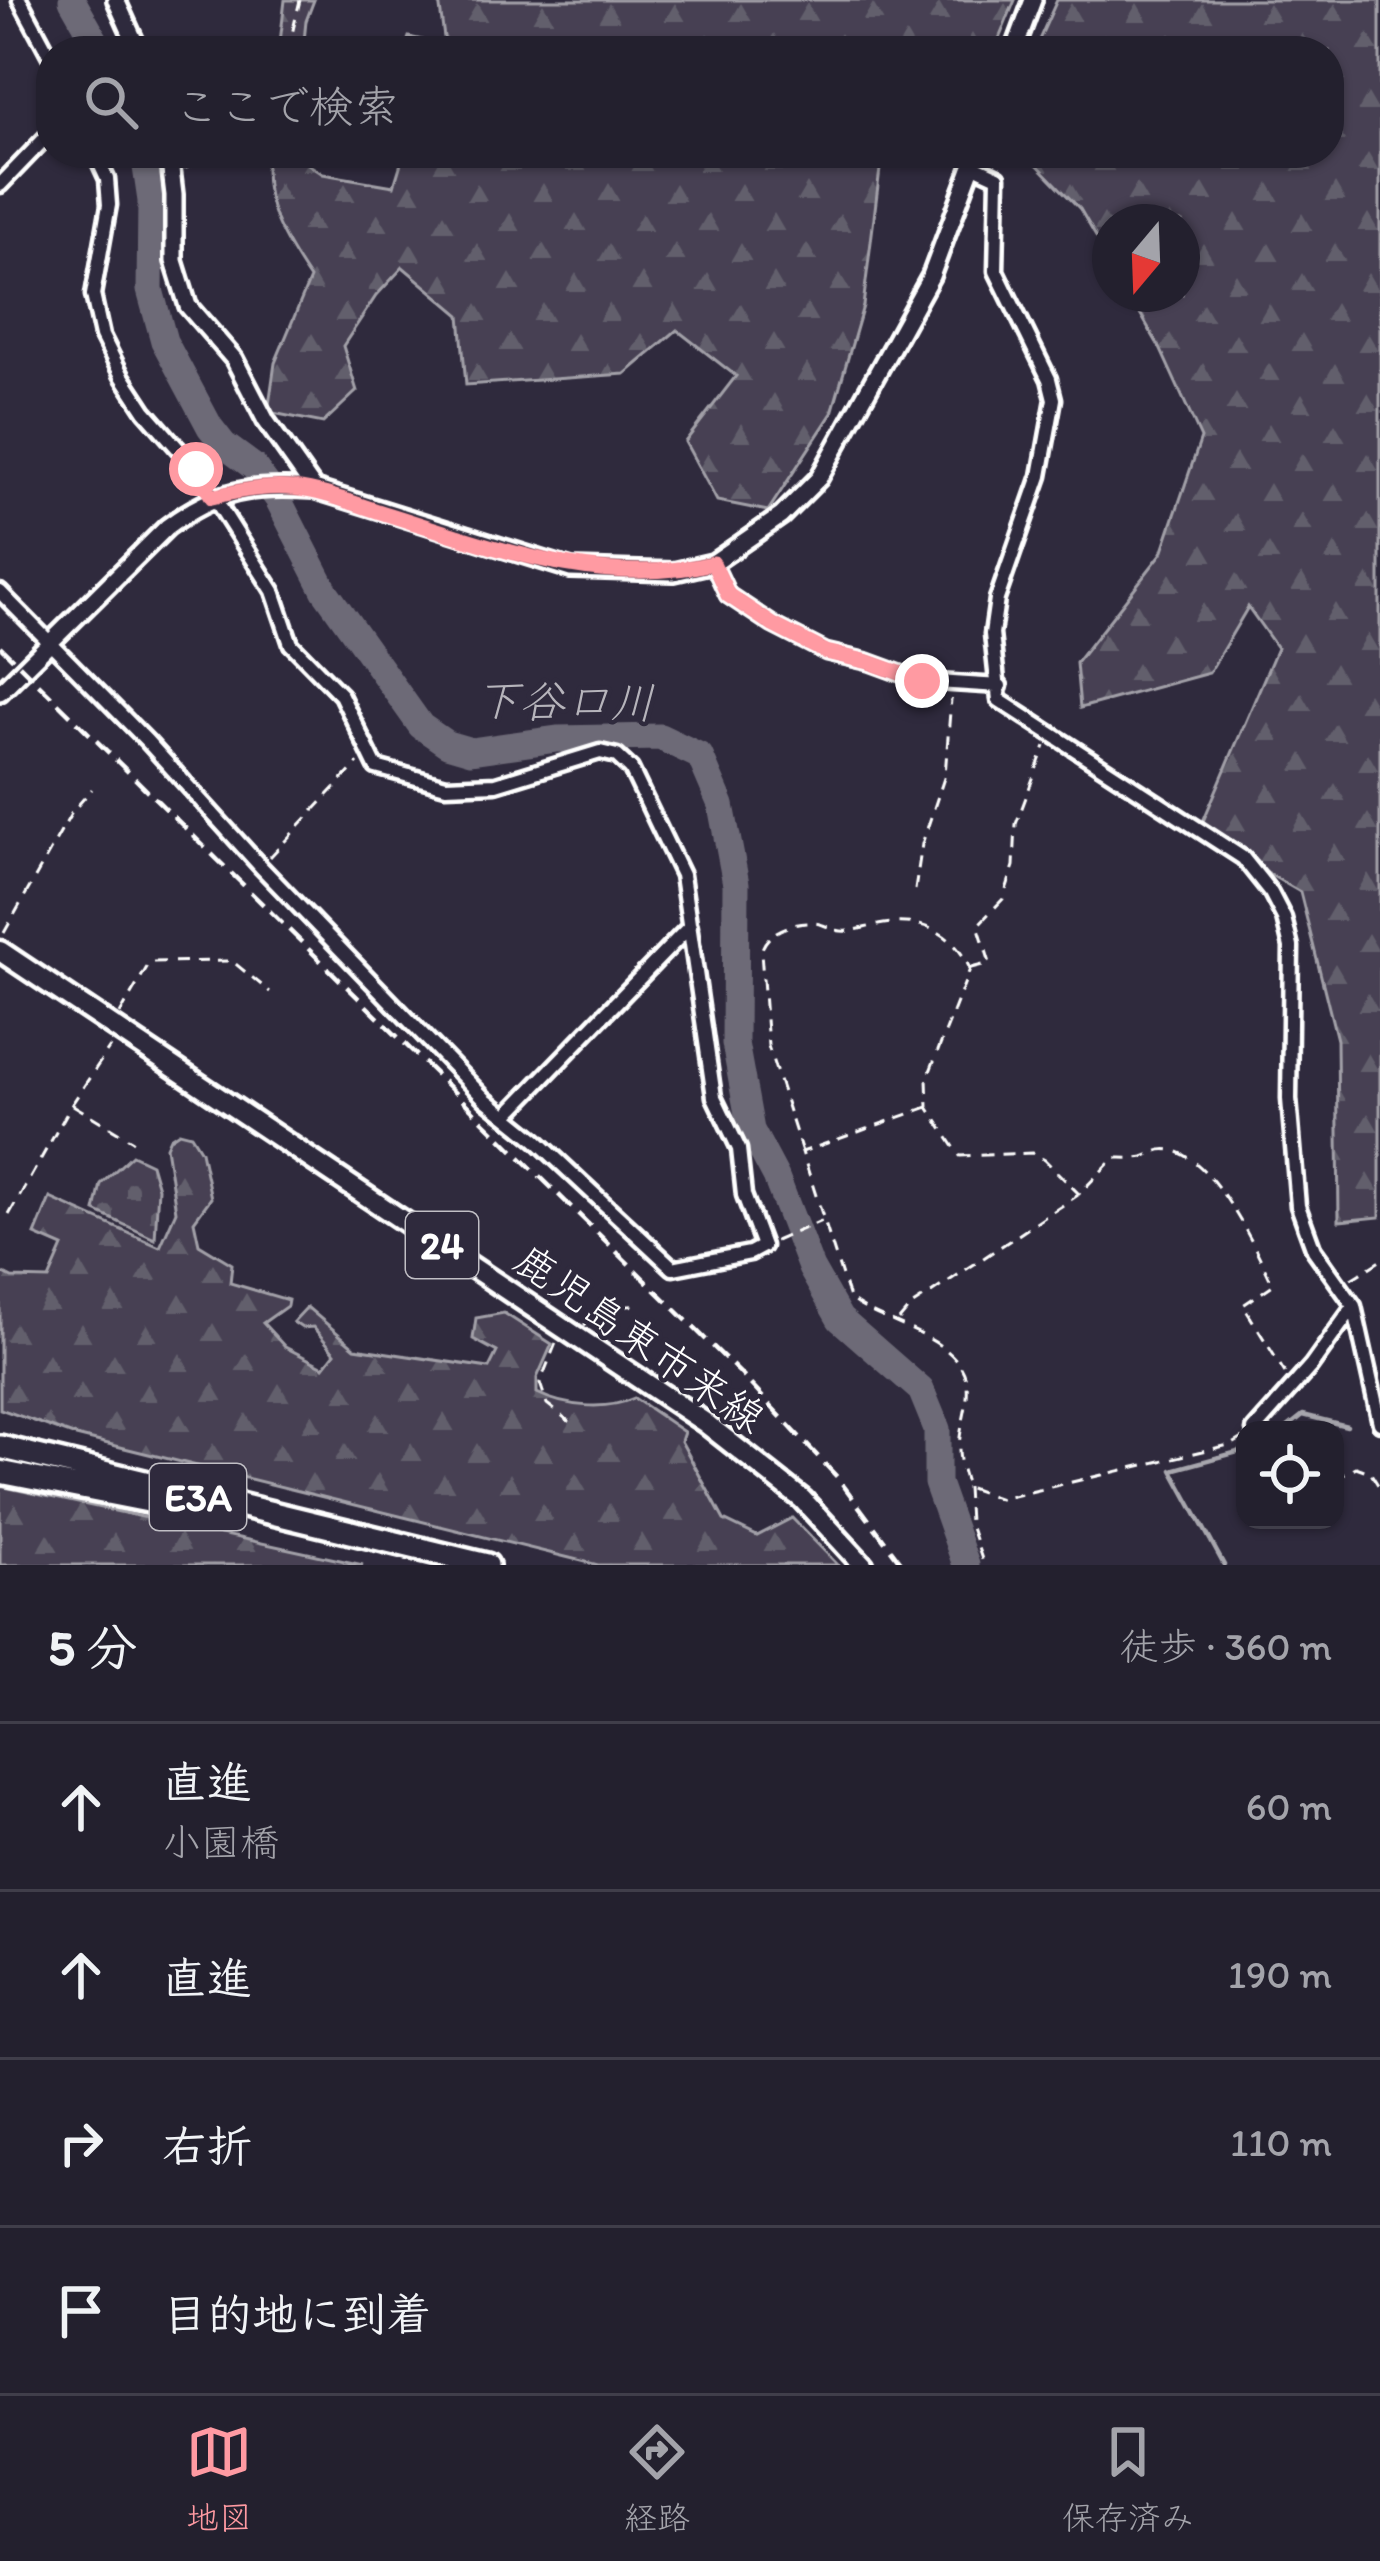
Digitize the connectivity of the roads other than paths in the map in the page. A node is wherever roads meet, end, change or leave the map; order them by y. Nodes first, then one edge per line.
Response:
1 (20, 0) edge
2 (116, 0) edge
3 (1033, 0) edge
4 (39, 36) edge
5 (133, 36) edge
6 (1020, 36) edge
7 (36, 147) edge
8 (102, 168) edge
9 (170, 168) edge
10 (971, 168) edge
11 (986, 168) edge
12 (0, 185) edge
13 (314, 488) junction
14 (212, 497) junction
15 (713, 563) junction
16 (0, 592) edge
17 (49, 642) junction
18 (1000, 686) junction
19 (0, 692) edge
20 (689, 926) junction
21 (0, 951) edge
22 (506, 1116) junction
23 (1354, 1306) junction
24 (1262, 1421) edge
25 (1380, 1423) edge
26 (0, 1431) edge
27 (0, 1447) edge
28 (0, 1472) edge
29 (396, 1546) junction
30 (487, 1565) edge
31 (863, 1565) edge

1 - 4 street
2 - 5 street
3 - 6 street
7 - 12 street
8 - 14 street
9 - 13 street
10 - 15 street
11 - 18 street
13 - 14 street
13 - 15 street
14 - 17 street
14 - 20 street
15 - 18 street
16 - 17 street
17 - 19 street
17 - 22 street
18 - 23 street
20 - 22 street
20 - 22 street
21 - 31 main road, 鹿児島東市来線 / 24
23 - 24 street
23 - 25 street
26 - 29 highway
27 - 29 highway, E3A
28 - 29 highway
29 - 30 highway, E3A

